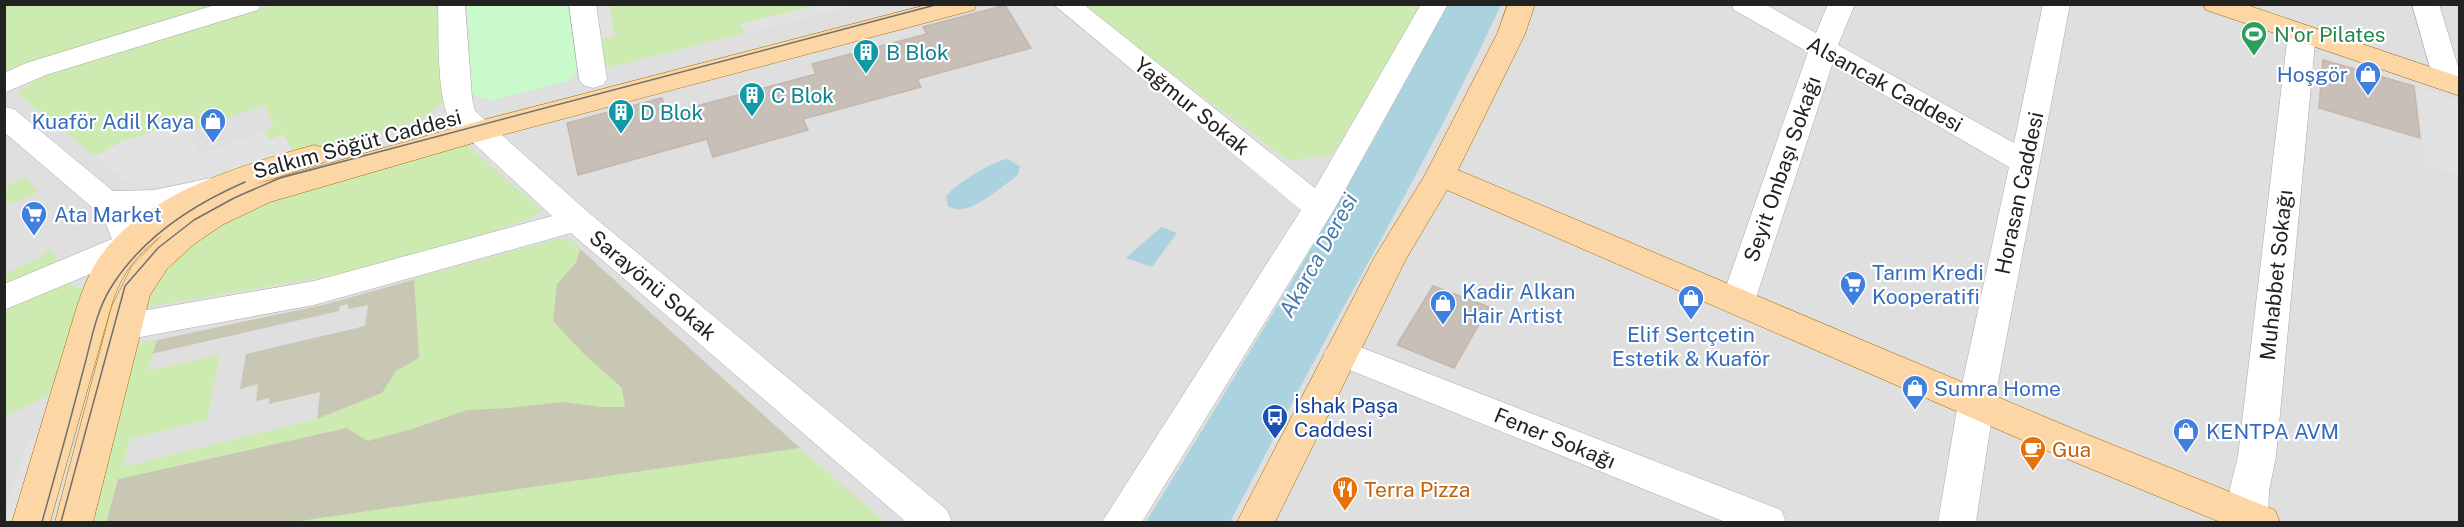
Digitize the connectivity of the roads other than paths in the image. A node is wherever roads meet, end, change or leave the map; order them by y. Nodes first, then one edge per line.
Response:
1 (248, 4) edge
2 (451, 4) edge
3 (582, 4) edge
4 (888, 4) edge
5 (964, 4) edge
6 (1066, 4) edge
7 (1435, 4) edge
8 (1522, 4) edge
9 (1744, 4) edge
10 (1842, 4) edge
11 (2057, 4) edge
12 (2216, 4) edge
13 (2425, 4) edge
14 (2302, 33) junction
15 (1823, 49) junction
16 (593, 79) junction
17 (4, 84) edge
18 (2454, 84) edge
19 (4, 116) edge
20 (470, 123) junction
21 (2026, 163) junction
22 (1440, 175) junction
23 (211, 189) junction
24 (106, 202) junction
25 (1319, 208) junction
26 (577, 220) junction
27 (131, 244) junction
28 (167, 249) junction
29 (4, 298) edge
30 (1738, 301) junction
31 (124, 327) junction
32 (1342, 353) junction
33 (1976, 403) junction
34 (2255, 520) edge
35 (31, 522) edge
36 (74, 522) edge
37 (933, 522) edge
38 (1120, 522) edge
39 (1256, 522) edge
40 (1767, 522) edge
41 (1957, 522) edge

1 - 17 street
2 - 20 street
3 - 16 street
4 - 16 main road, Salkım Söğüt Caddesi
5 - 20 main road
6 - 25 street, Yağmur Sokak
7 - 25 street
8 - 22 main road
9 - 15 street, Alsancak Caddesi
10 - 15 street, Seyit Onbaşı Sokağı
11 - 21 street, Horasan Caddesi
12 - 14 main road
13 - 18 street
14 - 18 main road
14 - 34 street, Muhabbet Sokağı
15 - 21 street, Alsancak Caddesi
15 - 30 street, Seyit Onbaşı Sokağı
16 - 20 main road, Salkım Söğüt Caddesi
19 - 24 street
20 - 23 main road, Salkım Söğüt Caddesi
20 - 26 street, Sarayönü Sokak
20 - 28 main road
21 - 33 street, Horasan Caddesi
22 - 30 main road
22 - 32 main road
23 - 24 street
23 - 27 main road, Salkım Söğüt Caddesi
24 - 27 street
25 - 38 street
26 - 31 street
26 - 37 street, Sarayönü Sokak
27 - 28 street
27 - 29 street
27 - 35 main road, Salkım Söğüt Caddesi
28 - 31 main road
30 - 33 main road
31 - 36 main road
32 - 39 main road
32 - 40 street, Fener Sokağı
33 - 34 main road
33 - 41 street, Horasan Caddesi

